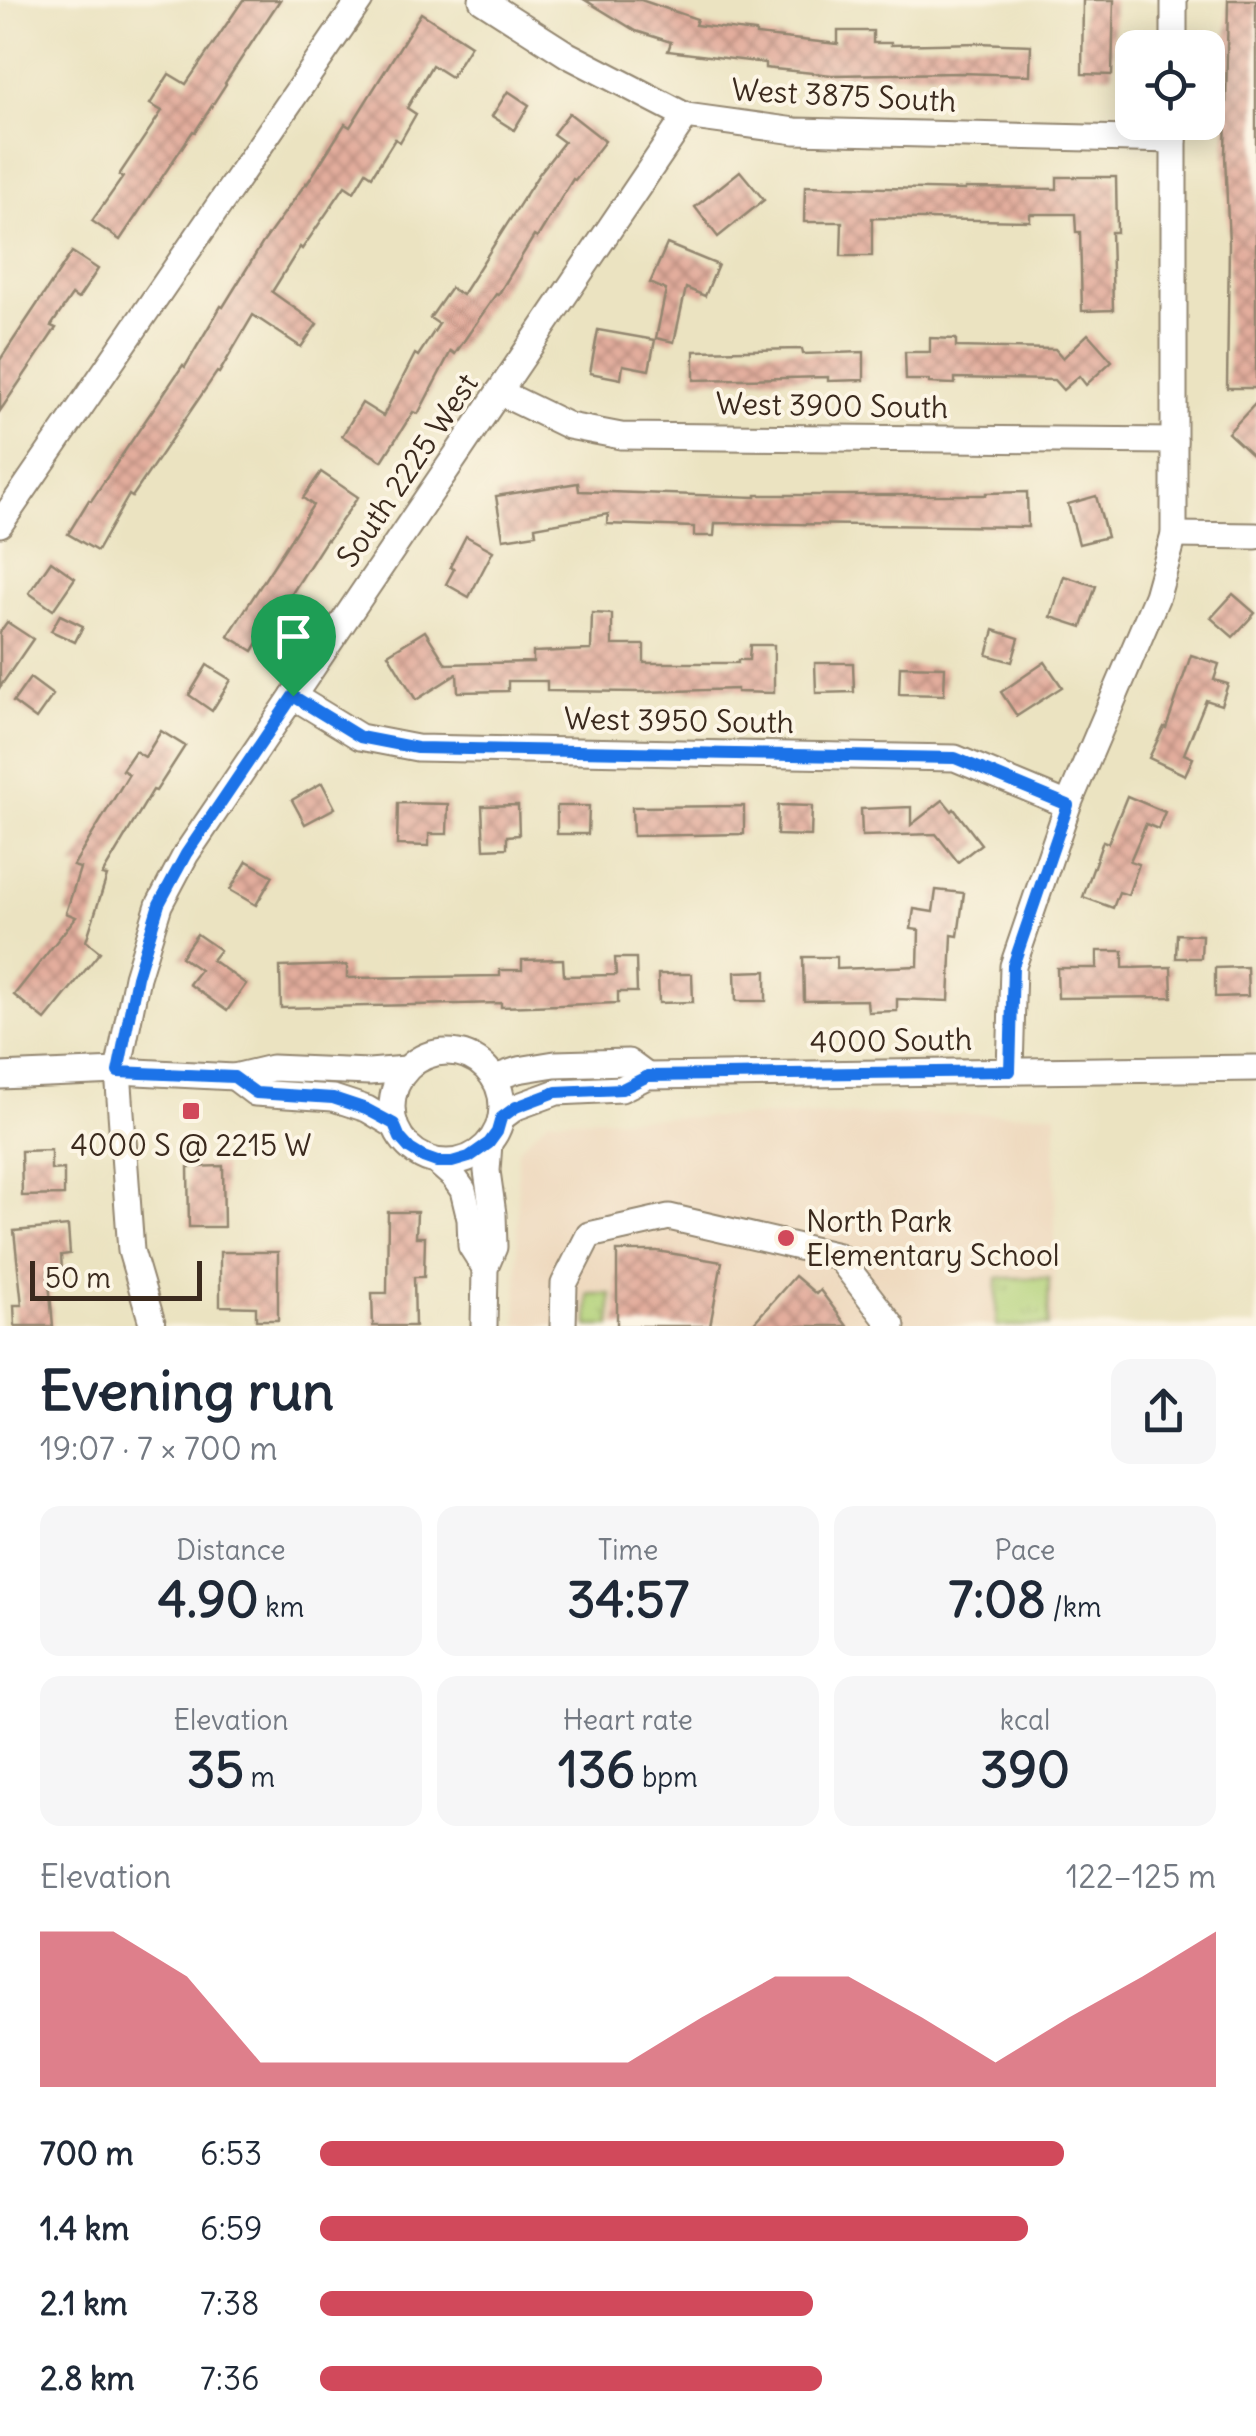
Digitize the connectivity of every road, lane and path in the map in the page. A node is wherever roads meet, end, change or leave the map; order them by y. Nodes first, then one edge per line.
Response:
1 (360, 0) edge
2 (482, 0) edge
3 (1174, 0) edge
4 (1174, 30) edge
5 (686, 116) junction
6 (1115, 131) edge
7 (1174, 140) edge
8 (499, 392) junction
9 (1174, 441) junction
10 (0, 524) edge
11 (1174, 535) junction
12 (1256, 536) edge
13 (293, 696) junction
14 (1068, 805) junction
15 (1256, 1068) edge
16 (406, 1070) junction
17 (1010, 1071) junction
18 (118, 1072) junction
19 (0, 1076) edge
20 (648, 1076) junction
21 (234, 1077) junction
22 (494, 1078) junction
23 (501, 1118) junction
24 (394, 1124) junction
25 (489, 1143) junction
26 (437, 1162) junction
27 (485, 1268) junction
28 (153, 1326) edge
29 (484, 1326) edge
30 (563, 1326) edge
31 (892, 1326) edge

1 - 10 street
2 - 5 street, West 3875 South
3 - 4 street
5 - 6 street, West 3875 South
5 - 8 street, South 2225 West
7 - 9 street
8 - 9 street, West 3900 South
8 - 13 street, South 2225 West
9 - 11 street
11 - 12 street
11 - 14 street
13 - 14 street, West 3950 South
13 - 18 street, South 2225 West
14 - 17 street
15 - 17 street, 4000 South
16 - 21 street
16 - 22 street
16 - 24 street
17 - 20 street, 4000 South
18 - 19 street
18 - 21 street
18 - 28 street, South 2225 West
20 - 22 street, 4000 South
20 - 23 street, 4000 South
21 - 24 street
22 - 23 street
23 - 25 street
24 - 26 street
25 - 26 street
25 - 27 street
26 - 27 street
27 - 29 street
30 - 31 street

